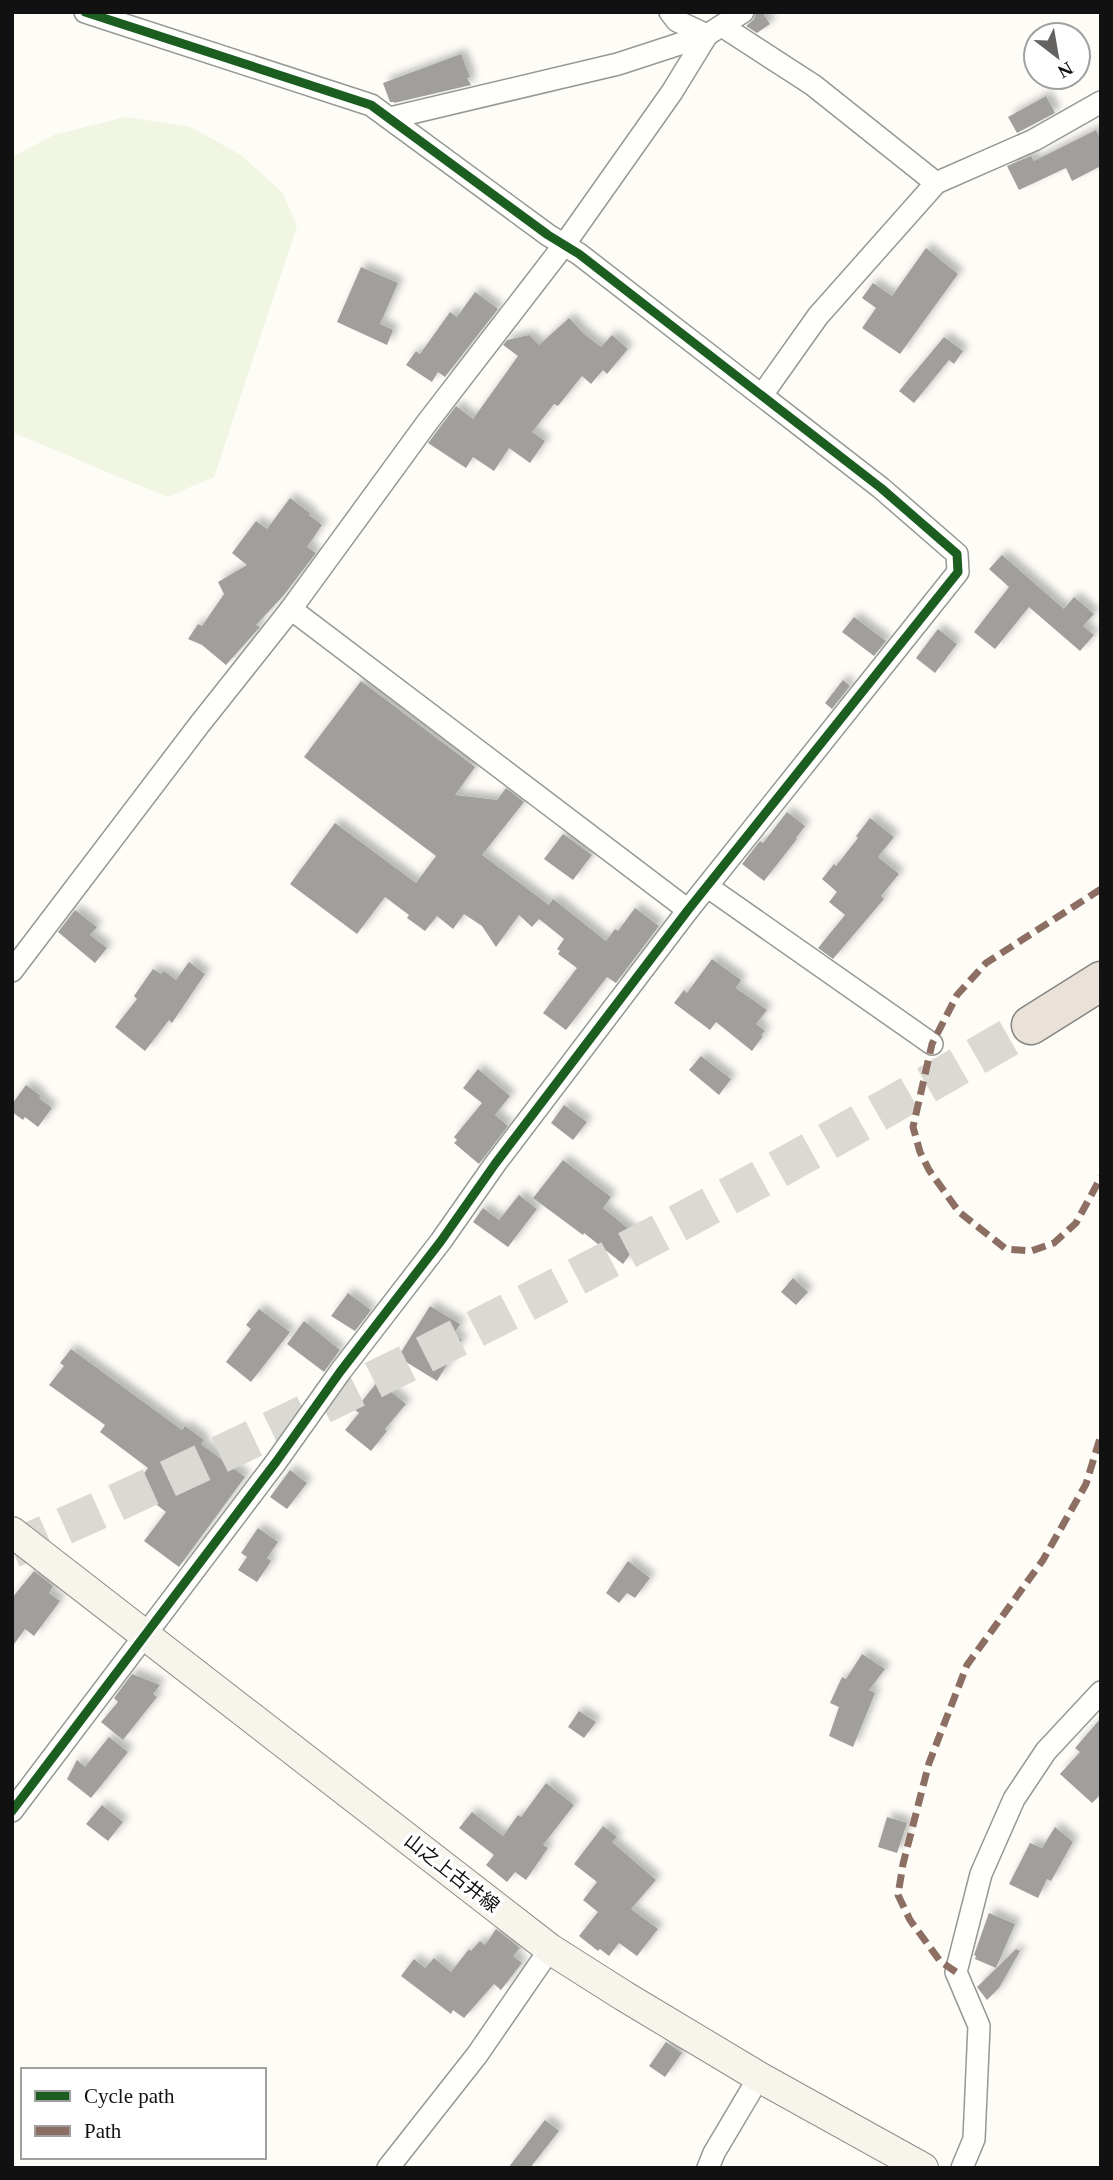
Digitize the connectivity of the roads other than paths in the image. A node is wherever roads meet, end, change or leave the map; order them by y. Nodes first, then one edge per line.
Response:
1 (85, 12) edge
2 (670, 12) edge
3 (743, 12) edge
4 (715, 31) junction
5 (1101, 102) edge
6 (390, 118) junction
7 (936, 183) junction
8 (564, 245) junction
9 (762, 396) junction
10 (291, 609) junction
11 (708, 887) junction
12 (688, 910) junction
13 (12, 971) edge
14 (1101, 981) edge
15 (1031, 1025) tunnel mouth
16 (932, 1044) dead end
17 (12, 1532) edge
18 (145, 1636) junction
19 (1101, 1692) edge
20 (12, 1811) edge
21 (550, 1948) junction
22 (759, 2077) junction
23 (388, 2168) edge
24 (708, 2168) edge
25 (923, 2168) edge
26 (962, 2168) edge

1 - 6 street
2 - 4 street
3 - 4 street
4 - 6 street
4 - 7 street
4 - 8 street
5 - 7 street
6 - 8 street
7 - 9 street
8 - 9 street
8 - 10 street
9 - 11 street
10 - 12 street
10 - 13 street
11 - 12 street
11 - 16 street
12 - 18 street
14 - 15 highway
17 - 18 main road, 山之上古井線
18 - 20 street
18 - 21 main road, 山之上古井線
19 - 26 street
21 - 22 main road, 山之上古井線
21 - 23 street
22 - 24 street
22 - 25 main road, 山之上古井線

